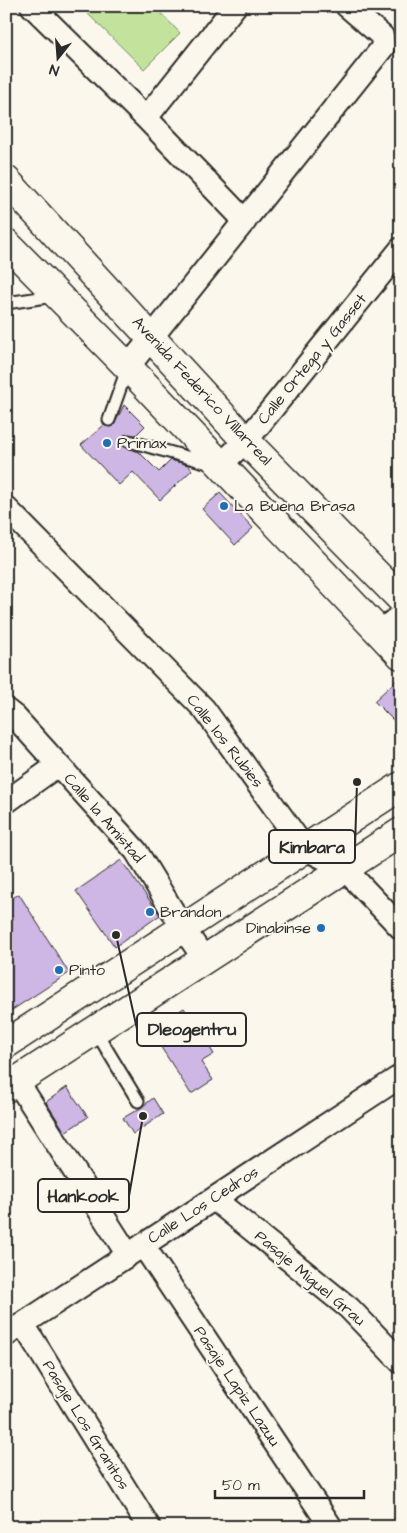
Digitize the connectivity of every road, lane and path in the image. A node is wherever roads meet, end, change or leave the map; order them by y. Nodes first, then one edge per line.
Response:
1 (32, 6) edge
2 (235, 6) edge
3 (347, 6) edge
4 (146, 118) junction
5 (6, 180) edge
6 (245, 221) junction
7 (6, 243) edge
8 (401, 249) edge
9 (57, 296) junction
10 (6, 303) edge
11 (151, 337) junction
12 (128, 367) junction
13 (109, 420) dead end
14 (129, 441) dead end
15 (246, 441) junction
16 (219, 466) junction
17 (6, 508) edge
18 (401, 599) edge
19 (391, 626) edge
20 (401, 655) edge
21 (6, 710) edge
22 (58, 765) junction
23 (401, 786) edge
24 (6, 802) edge
25 (401, 832) edge
26 (304, 848) junction
27 (344, 868) junction
28 (183, 928) junction
29 (401, 928) edge
30 (205, 960) junction
31 (76, 998) junction
32 (95, 1030) junction
33 (6, 1044) edge
34 (401, 1076) edge
35 (12, 1084) edge
36 (138, 1101) dead end
37 (214, 1199) junction
38 (136, 1250) junction
39 (14, 1329) edge
40 (399, 1354) edge
41 (149, 1527) edge
42 (331, 1527) edge

1 - 4 street
2 - 4 street
3 - 6 street
4 - 6 street
5 - 11 main road, Avenida Federico Villarreal
6 - 11 street
7 - 9 main road
8 - 15 street, Calle Ortega y Gasset
9 - 10 lane
9 - 12 main road
11 - 12 street
11 - 15 main road, Avenida Federico Villarreal
12 - 13 lane
12 - 16 main road
14 - 16 lane
15 - 16 street, Calle Ortega y Gasset
15 - 18 main road, Avenida Federico Villarreal
16 - 19 main road
17 - 26 street, Calle los Rubies
19 - 20 main road
21 - 22 street, Calle la Amistad
22 - 24 street
22 - 28 street, Calle la Amistad
23 - 26 main road
25 - 27 main road
26 - 27 street, Calle los Rubies
26 - 28 main road
27 - 29 street, Calle los Rubies
27 - 30 main road
28 - 30 street, Calle la Amistad
28 - 31 main road
30 - 32 main road
31 - 32 main road
31 - 33 main road
32 - 35 main road
32 - 36 lane
34 - 37 street, Calle Los Cedros
35 - 38 street, Pasaje Lapiz Lazuu
37 - 38 street, Calle Los Cedros
37 - 40 street, Pasaje Miguel Grau
38 - 39 street, Calle Los Cedros
38 - 42 street, Pasaje Lapiz Lazuu
39 - 41 street, Pasaje Los Granitos

